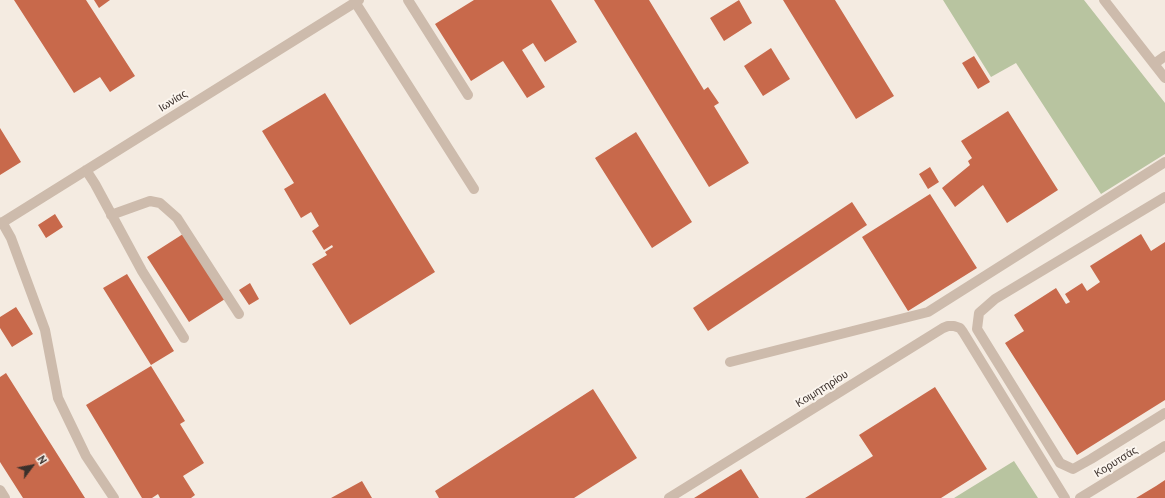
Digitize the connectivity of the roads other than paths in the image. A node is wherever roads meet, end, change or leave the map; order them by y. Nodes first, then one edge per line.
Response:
1 (408, 0) edge
2 (1104, 0) edge
3 (357, 1) edge
4 (1165, 56) edge
5 (1154, 64) junction
6 (1165, 78) edge
7 (468, 95) dead end
8 (1165, 162) edge
9 (86, 170) junction
10 (474, 189) dead end
11 (1165, 197) edge
12 (111, 215) junction
13 (1, 223) edge
14 (239, 314) dead end
15 (184, 338) dead end
16 (730, 362) dead end
17 (1165, 413) edge
18 (1165, 446) edge
19 (0, 490) edge
20 (5, 498) edge
21 (114, 498) edge
22 (669, 498) edge
23 (1065, 498) edge
24 (1080, 498) edge

1 - 7 street
2 - 5 street
3 - 9 street, Ιωνίας
3 - 10 street
4 - 5 street
5 - 6 street
8 - 16 street
9 - 12 street
9 - 13 street, Ιωνίας
11 - 17 street
12 - 14 street
12 - 15 street
13 - 21 street
18 - 24 street, Κορυτσάς
19 - 20 street
22 - 23 street, Κοιμητηρίου

